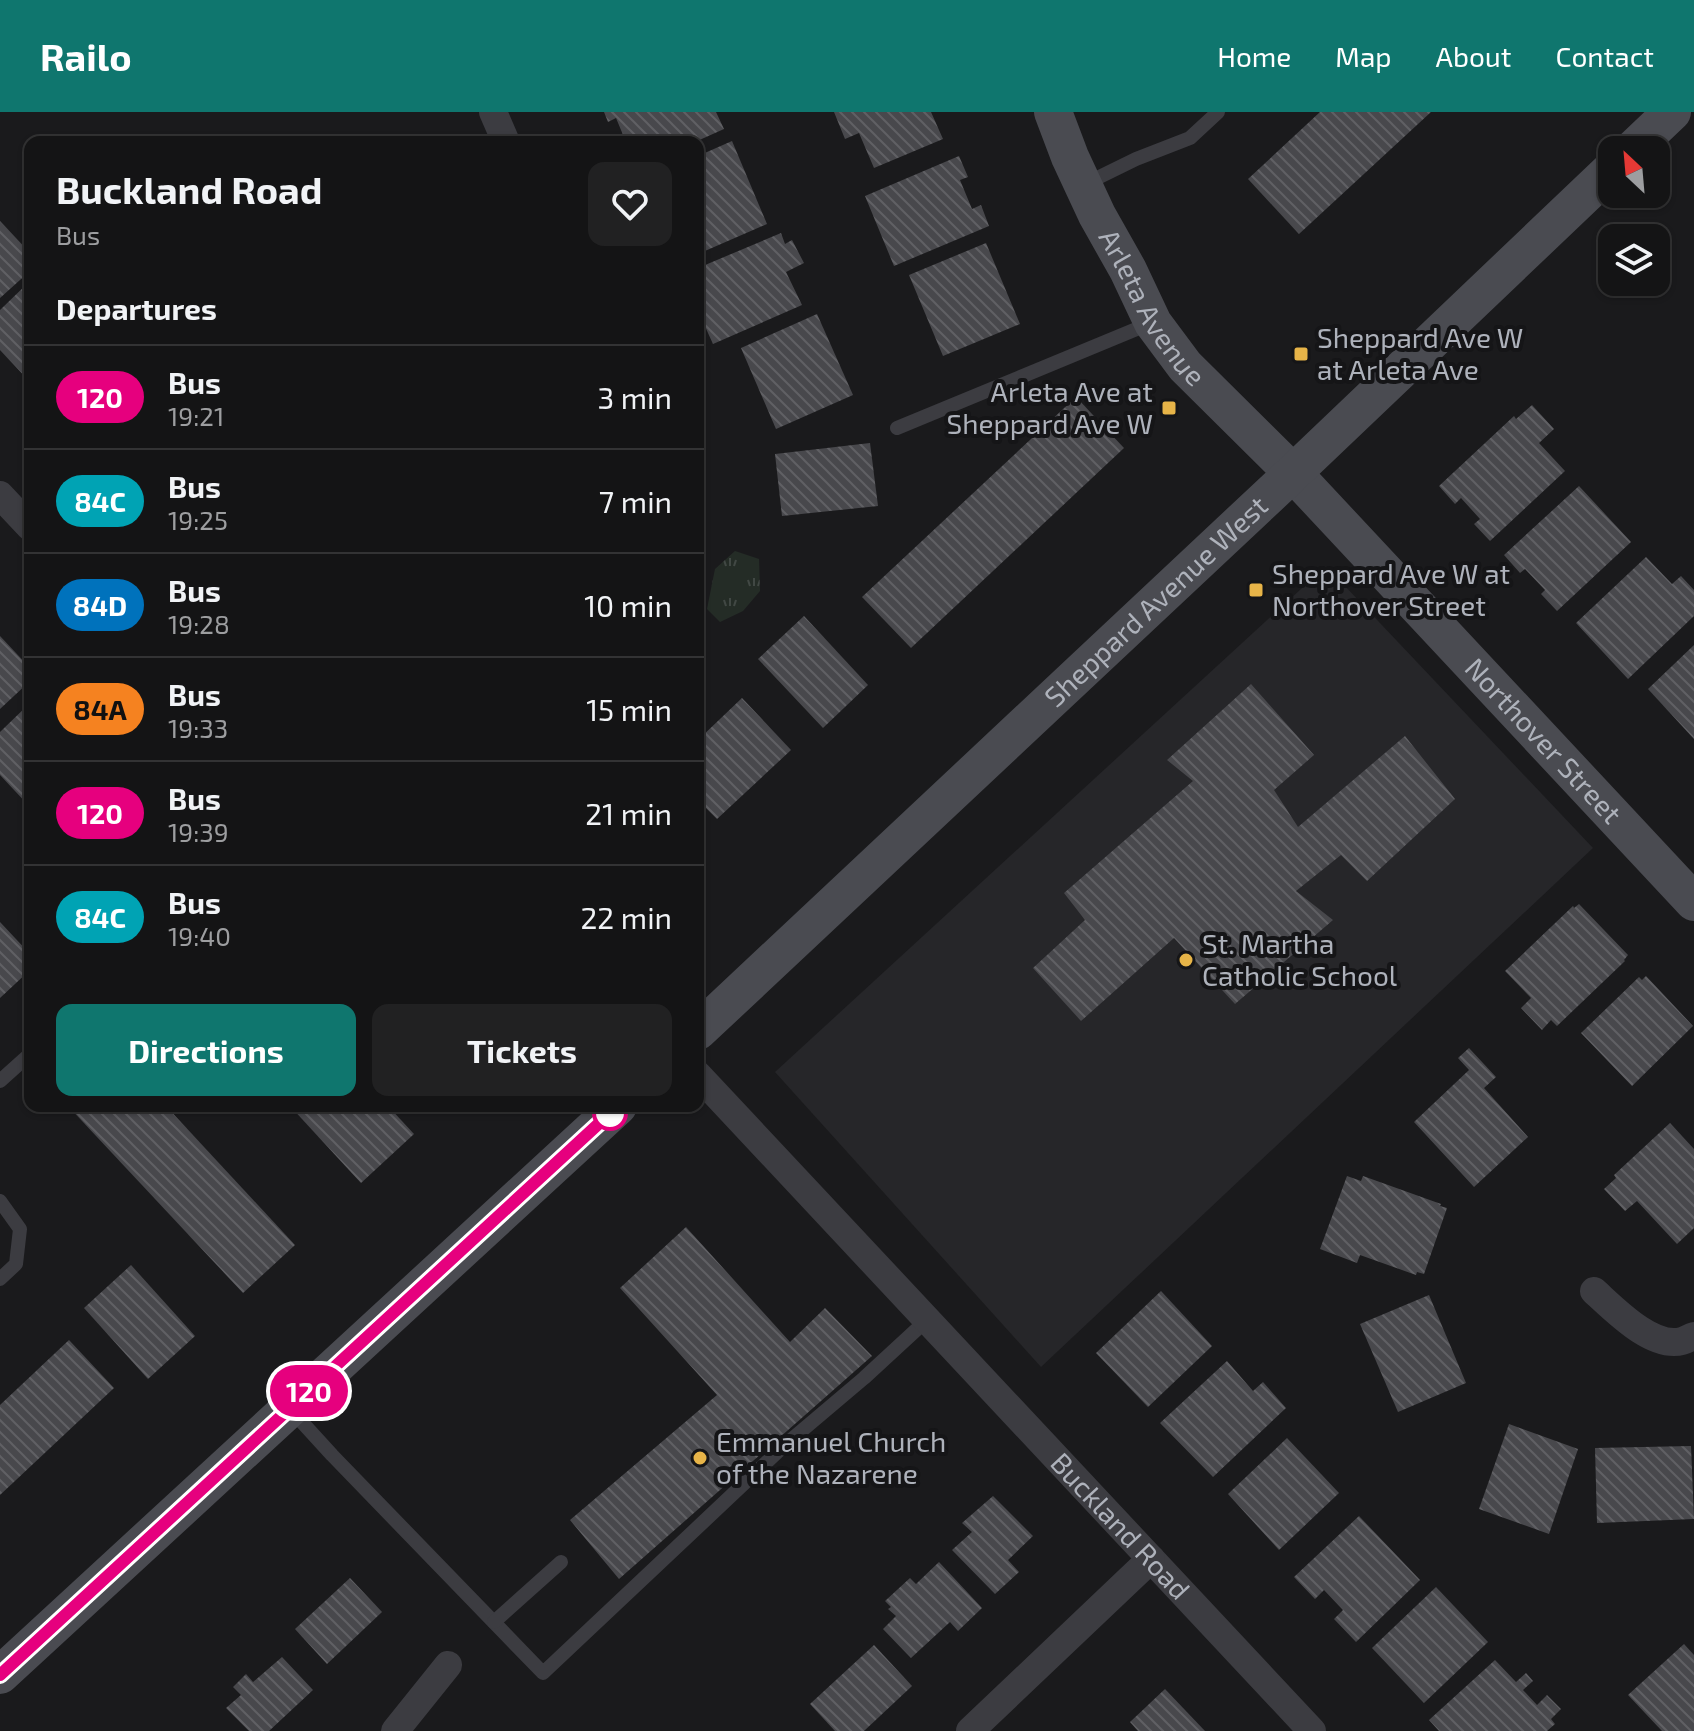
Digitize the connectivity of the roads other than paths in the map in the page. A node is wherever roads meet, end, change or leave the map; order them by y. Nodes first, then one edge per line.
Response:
1 (493, 112) edge
2 (1053, 112) edge
3 (1218, 112) edge
4 (1672, 112) edge
5 (503, 136) edge
6 (1647, 136) edge
7 (1598, 182) edge
8 (1083, 185) junction
9 (1153, 323) junction
10 (897, 428) dead end
11 (1293, 473) junction
12 (0, 495) edge
13 (24, 521) edge
14 (1694, 902) edge
15 (704, 1025) edge
16 (24, 1059) edge
17 (0, 1081) edge
18 (704, 1081) edge
19 (612, 1112) edge
20 (0, 1201) edge
21 (0, 1279) edge
22 (1594, 1291) dead end
23 (928, 1319) junction
24 (1694, 1336) edge
25 (290, 1409) junction
26 (1151, 1559) junction
27 (561, 1562) dead end
28 (494, 1622) junction
29 (448, 1665) dead end
30 (0, 1675) edge
31 (395, 1731) edge
32 (970, 1731) edge
33 (1312, 1731) edge

1 - 5 street
2 - 8 main road, Arleta Avenue
3 - 8 lane
4 - 6 main road
7 - 11 main road, Sheppard Avenue West
8 - 9 main road, Arleta Avenue
9 - 10 lane
9 - 11 main road, Arleta Avenue
11 - 14 main road, Northover Street
11 - 15 main road, Sheppard Avenue West
12 - 13 street
16 - 17 lane
18 - 23 street, Buckland Road
19 - 25 main road
20 - 21 lane
22 - 24 street
23 - 26 street, Buckland Road
23 - 28 lane
25 - 28 lane
25 - 30 main road
26 - 32 street
26 - 33 street, Buckland Road
27 - 28 lane
29 - 31 street

